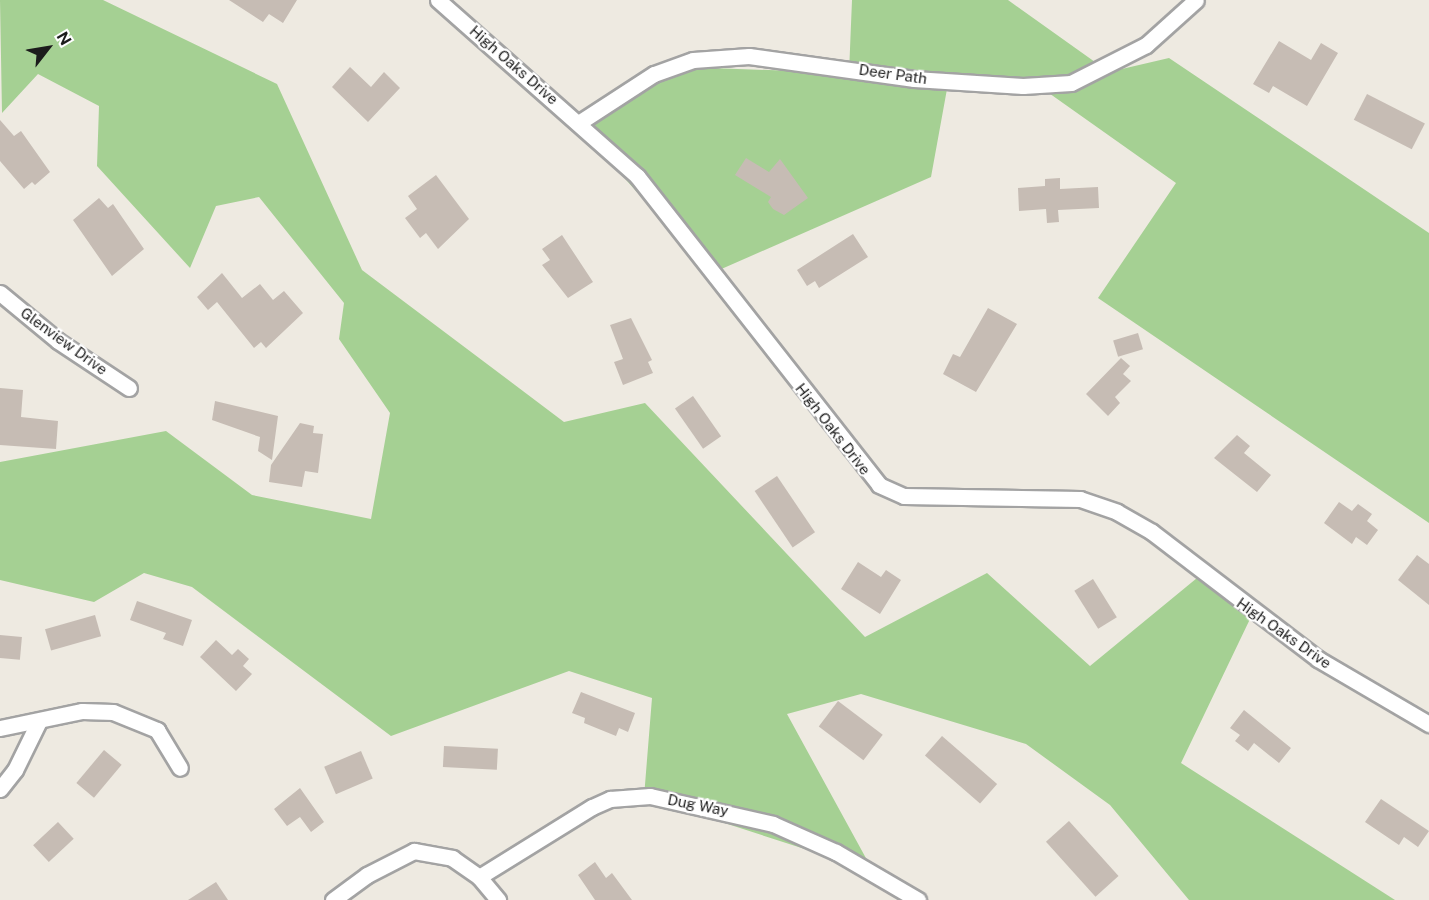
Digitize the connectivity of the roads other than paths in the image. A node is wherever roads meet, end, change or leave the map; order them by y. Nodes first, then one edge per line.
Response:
1 (438, 0) edge
2 (1196, 0) edge
3 (580, 122) junction
4 (0, 293) edge
5 (129, 388) dead end
6 (39, 721) junction
7 (1429, 724) edge
8 (0, 728) edge
9 (180, 768) dead end
10 (0, 789) edge
11 (479, 877) junction
12 (333, 900) edge
13 (498, 900) edge
14 (918, 900) edge

1 - 3 street, High Oaks Drive
2 - 3 street, Deer Path
3 - 7 street, High Oaks Drive
4 - 5 street, Glenview Drive
6 - 8 street
6 - 9 street
6 - 10 street
11 - 12 street
11 - 13 street
11 - 14 street, Dug Way

